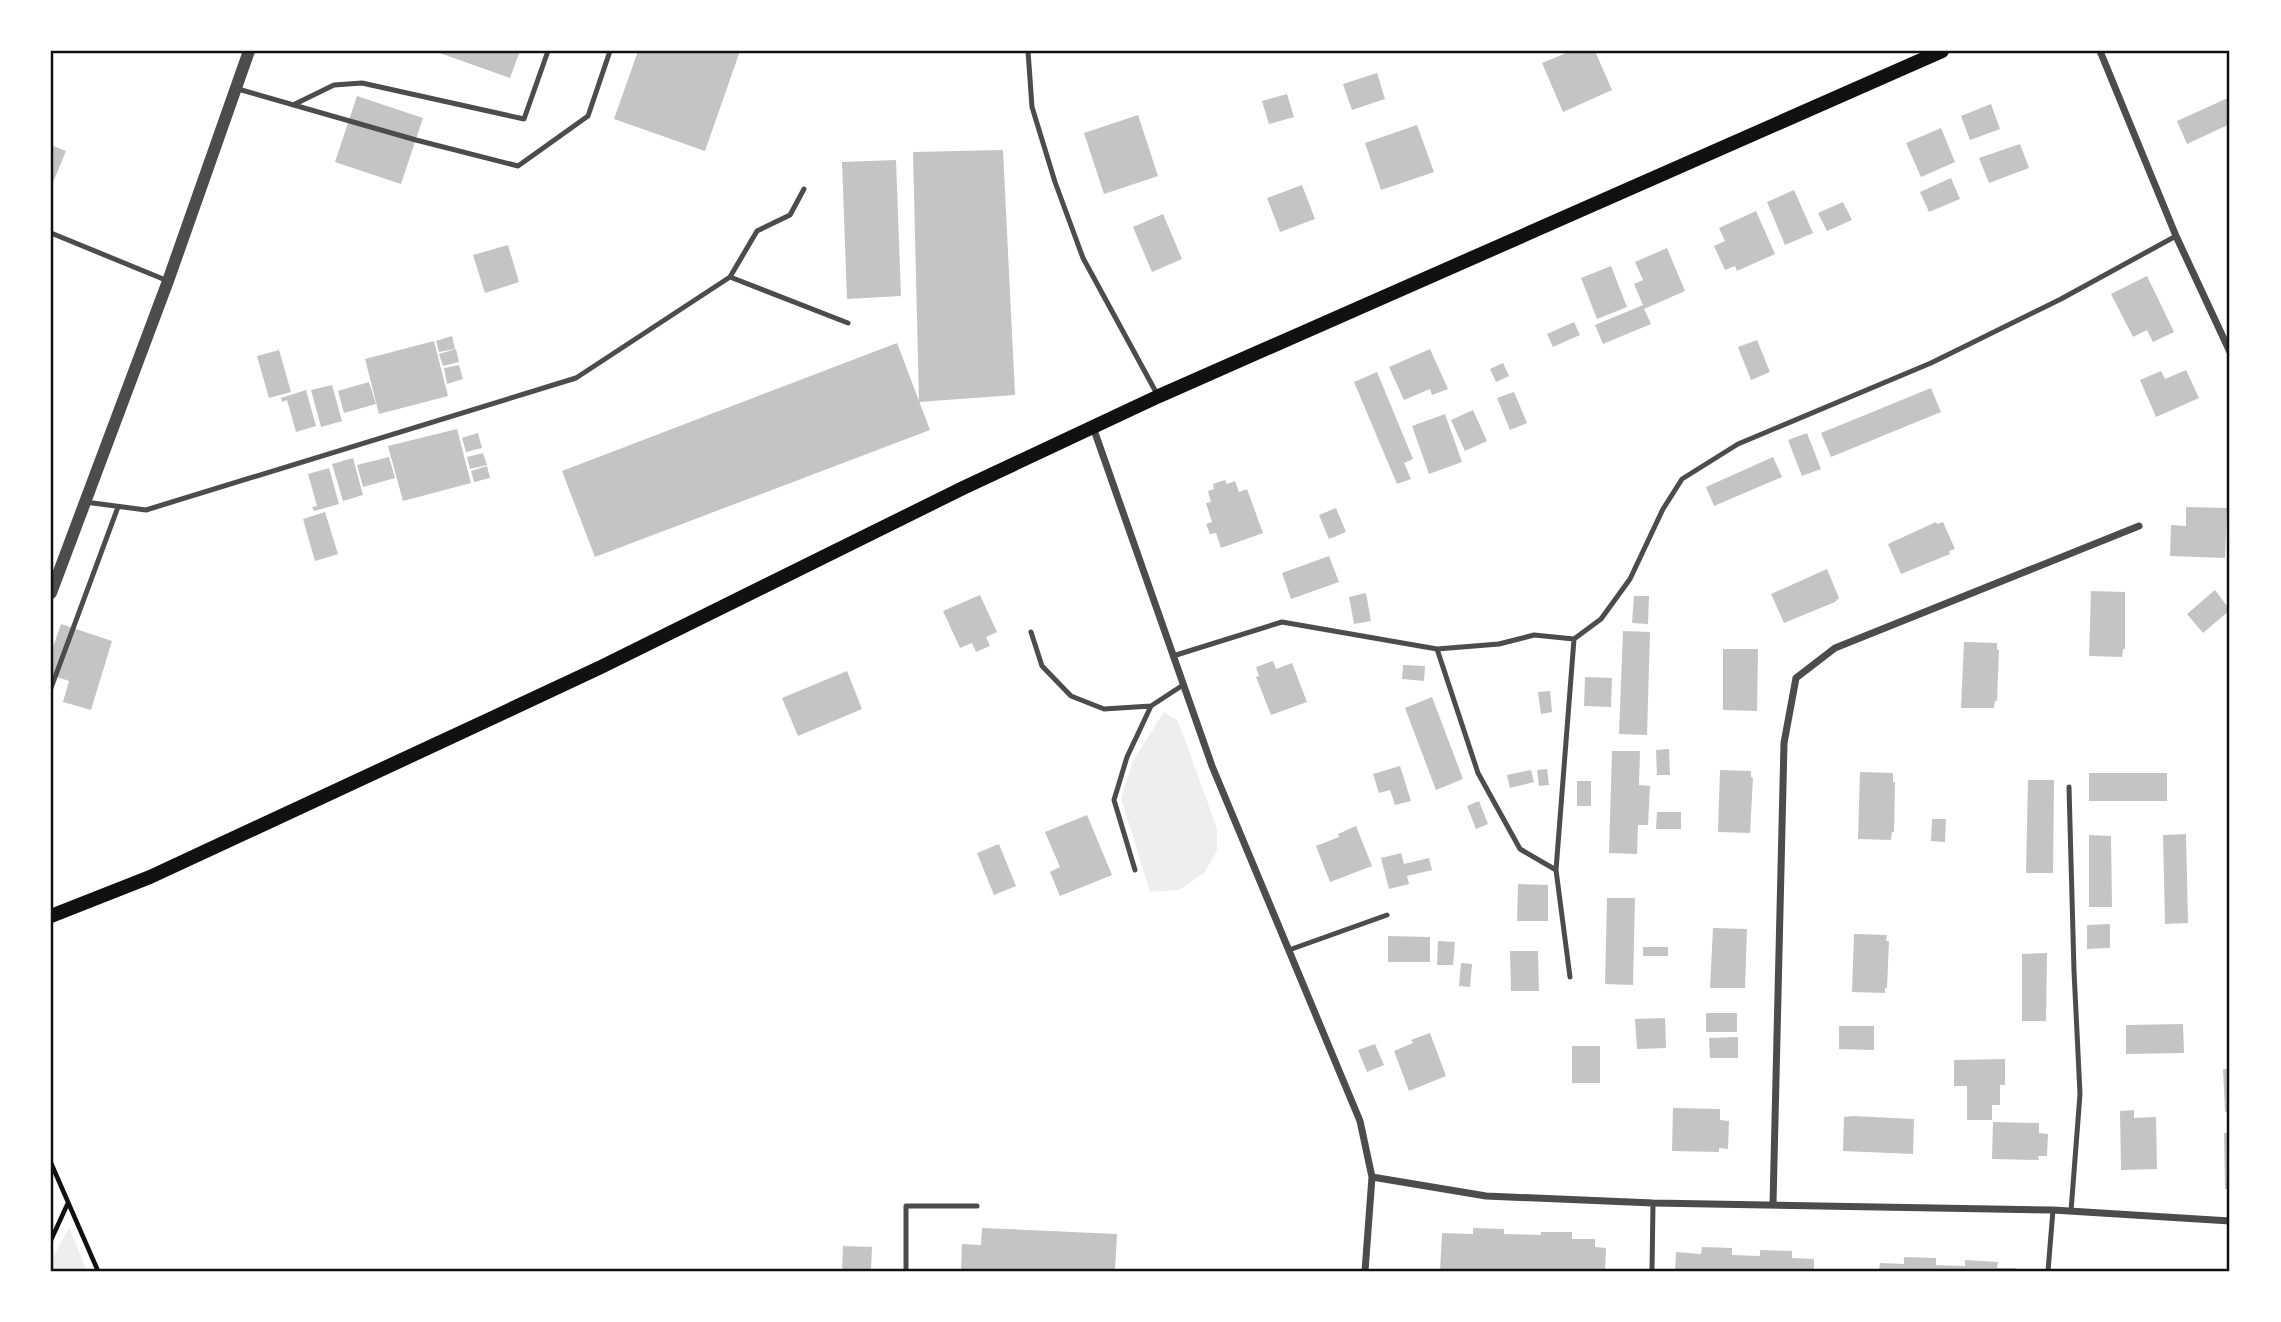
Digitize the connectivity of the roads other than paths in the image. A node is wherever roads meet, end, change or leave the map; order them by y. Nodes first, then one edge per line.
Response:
1 (249, 51) edge
2 (548, 51) edge
3 (610, 51) edge
4 (1028, 51) edge
5 (1942, 51) edge
6 (2099, 51) edge
7 (235, 88) junction
8 (293, 105) junction
9 (804, 189) dead end
10 (51, 233) edge
11 (2176, 236) junction
12 (730, 277) junction
13 (168, 281) junction
14 (848, 323) dead end
15 (2230, 352) edge
16 (1159, 396) junction
17 (1093, 428) junction
18 (85, 502) junction
19 (118, 507) junction
20 (2139, 526) dead end
21 (56, 566) edge
22 (51, 593) edge
23 (1031, 632) dead end
24 (1574, 639) junction
25 (1437, 649) junction
26 (1173, 656) junction
27 (1183, 685) junction
28 (51, 688) edge
29 (1151, 706) junction
30 (2069, 787) dead end
31 (1135, 870) dead end
32 (1556, 870) junction
33 (51, 915) edge
34 (1387, 915) dead end
35 (1289, 950) junction
36 (1570, 977) dead end
37 (1372, 1177) junction
38 (1653, 1203) junction
39 (1773, 1204) junction
40 (976, 1206) dead end
41 (2053, 1210) junction
42 (2071, 1211) junction
43 (2230, 1221) edge
44 (906, 1271) edge
45 (1365, 1271) edge
46 (1652, 1271) edge
47 (2048, 1271) edge

1 - 7 street
2 - 8 lane
3 - 8 lane
4 - 16 lane
5 - 16 main road
6 - 11 street
7 - 8 lane
7 - 13 street
9 - 12 lane
10 - 13 lane
11 - 15 street
11 - 24 lane
12 - 14 lane
12 - 19 lane
13 - 18 street
16 - 17 main road
17 - 26 street
17 - 33 main road
18 - 19 lane
18 - 21 street
19 - 28 lane
20 - 39 street
21 - 22 street
23 - 29 lane
24 - 25 lane
24 - 32 lane
25 - 26 lane
25 - 32 lane
26 - 27 street
27 - 29 lane
27 - 35 street
29 - 31 lane
30 - 42 lane
32 - 36 lane
34 - 35 lane
35 - 37 street
37 - 38 street
37 - 45 street
38 - 39 street
38 - 46 lane
39 - 41 street
40 - 44 lane
41 - 42 street
41 - 47 lane
42 - 43 street

